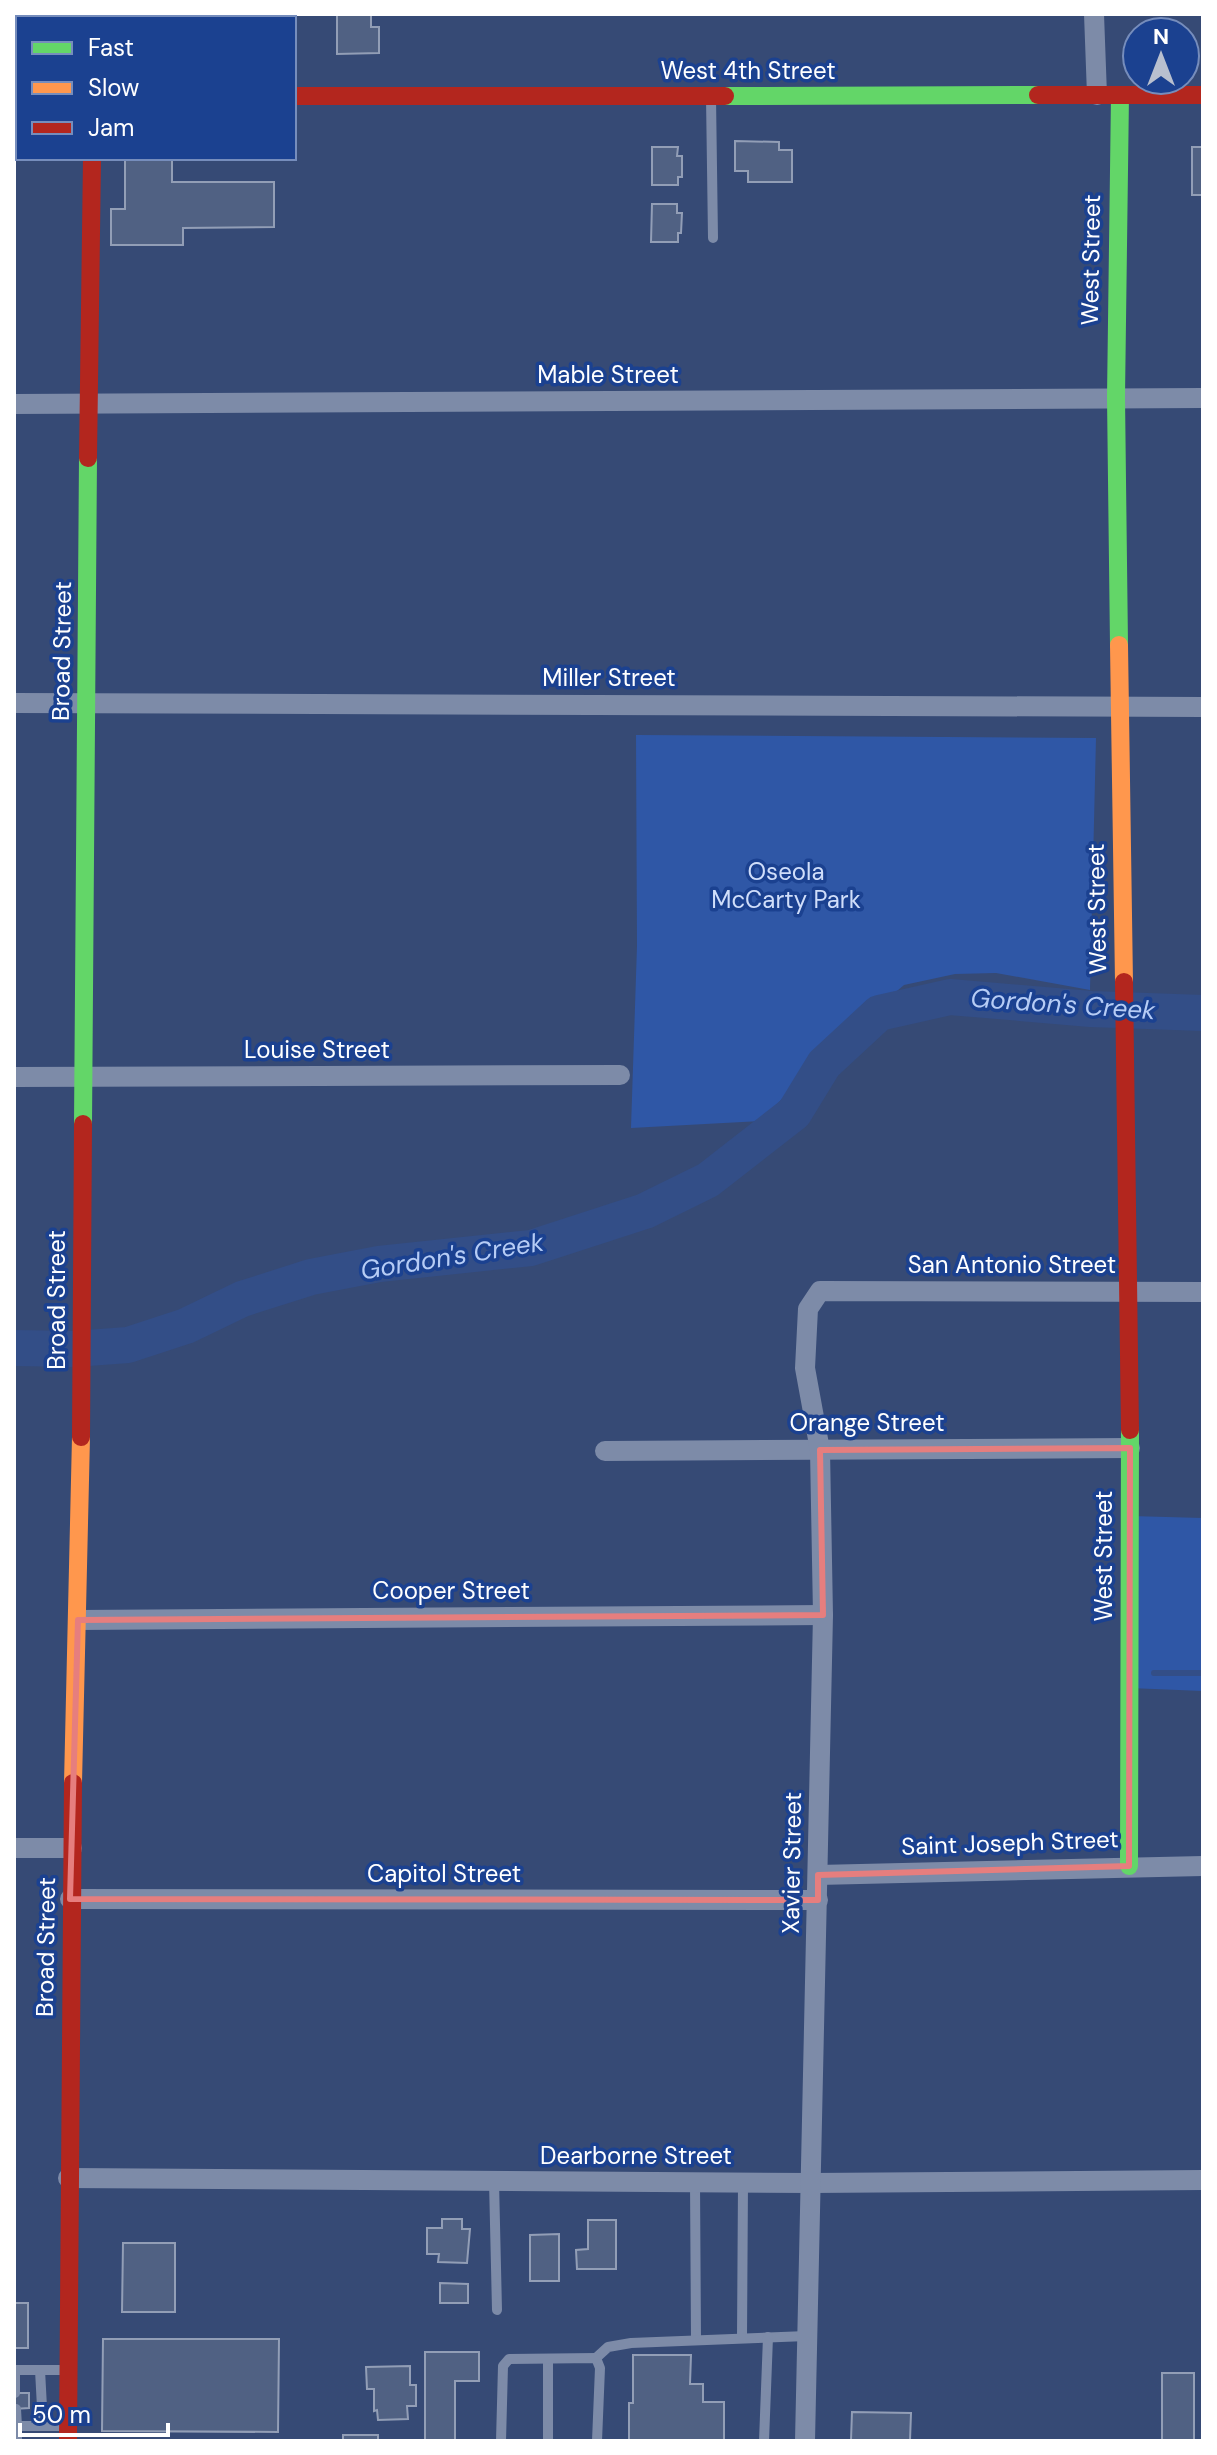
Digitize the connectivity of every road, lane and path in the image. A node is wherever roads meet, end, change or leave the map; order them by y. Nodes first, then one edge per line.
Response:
1 (1094, 14) edge
2 (711, 95) junction
3 (1097, 95) junction
4 (1120, 95) junction
5 (1203, 95) edge
6 (296, 96) edge
7 (92, 160) edge
8 (713, 238) dead end
9 (1116, 397) junction
10 (1203, 398) edge
11 (14, 404) edge
12 (89, 404) junction
13 (85, 702) junction
14 (14, 703) edge
15 (1121, 706) junction
16 (1203, 707) edge
17 (620, 1075) dead end
18 (14, 1077) edge
19 (83, 1077) junction
20 (820, 1291) joint
21 (1128, 1292) junction
22 (1203, 1292) edge
23 (1130, 1448) junction
24 (820, 1450) junction
25 (605, 1451) dead end
26 (823, 1615) junction
27 (78, 1620) junction
28 (14, 1848) edge
29 (72, 1848) junction
30 (1129, 1866) junction
31 (1203, 1866) edge
32 (818, 1875) junction
33 (70, 1899) junction
34 (818, 1900) junction
35 (68, 2178) junction
36 (1203, 2180) edge
37 (494, 2181) junction
38 (695, 2182) junction
39 (743, 2183) junction
40 (811, 2183) junction
41 (497, 2310) dead end
42 (807, 2336) junction
43 (768, 2337) junction
44 (742, 2338) junction
45 (696, 2339) junction
46 (548, 2359) junction
47 (598, 2363) junction
48 (40, 2370) junction
49 (68, 2370) junction
50 (15, 2393) edge
51 (16, 2409) dead end
52 (16, 2426) edge
53 (43, 2426) junction
54 (68, 2433) edge
55 (17, 2441) edge
56 (501, 2441) edge
57 (548, 2441) edge
58 (597, 2441) edge
59 (764, 2441) edge
60 (805, 2441) edge

1 - 3 street
2 - 3 street, West 4th Street
2 - 6 street, West 4th Street
2 - 8 lane
3 - 4 street, West 4th Street
4 - 5 street, West 4th Street
4 - 9 street, West Street
7 - 12 street, Broad Street
9 - 10 street, Mable Street
9 - 12 street, Mable Street
9 - 15 street, West Street
11 - 12 street, Mable Street
12 - 13 street, Broad Street
13 - 14 street, Miller Street
13 - 15 street, Miller Street
13 - 19 street, Broad Street
15 - 16 street, Miller Street
15 - 21 street, West Street
17 - 19 street, Louise Street
18 - 19 street, Louise Street
19 - 27 street, Broad Street
20 - 21 street, San Antonio Street
20 - 24 street, Xavier Street
21 - 22 street, San Antonio Street
21 - 23 street, West Street
23 - 24 street, Orange Street
23 - 30 street, West Street
24 - 25 street, Orange Street
24 - 26 street, Xavier Street
26 - 27 street, Cooper Street
26 - 32 street, Xavier Street
27 - 29 street, Broad Street
28 - 29 street
29 - 33 street, Broad Street
30 - 31 street, Saint Joseph Street
30 - 32 street, Saint Joseph Street
32 - 34 street, Xavier Street
33 - 34 street, Capitol Street
33 - 35 street, Broad Street
34 - 40 street, Xavier Street
35 - 37 street, Dearborne Street
35 - 49 street, Broad Street
36 - 40 street, Dearborne Street
37 - 38 street, Dearborne Street
37 - 41 lane
38 - 39 street, Dearborne Street
38 - 45 lane
39 - 40 street, Dearborne Street
39 - 44 lane
40 - 42 street, Xavier Street
42 - 43 lane
42 - 60 street, Xavier Street
43 - 44 lane
43 - 59 lane
44 - 45 lane
45 - 47 lane
46 - 47 lane
46 - 56 lane
46 - 57 lane
47 - 58 lane
48 - 49 lane
48 - 50 lane
48 - 53 lane
49 - 54 street, Broad Street
51 - 52 lane
52 - 53 lane
52 - 55 lane
53 - 54 lane

